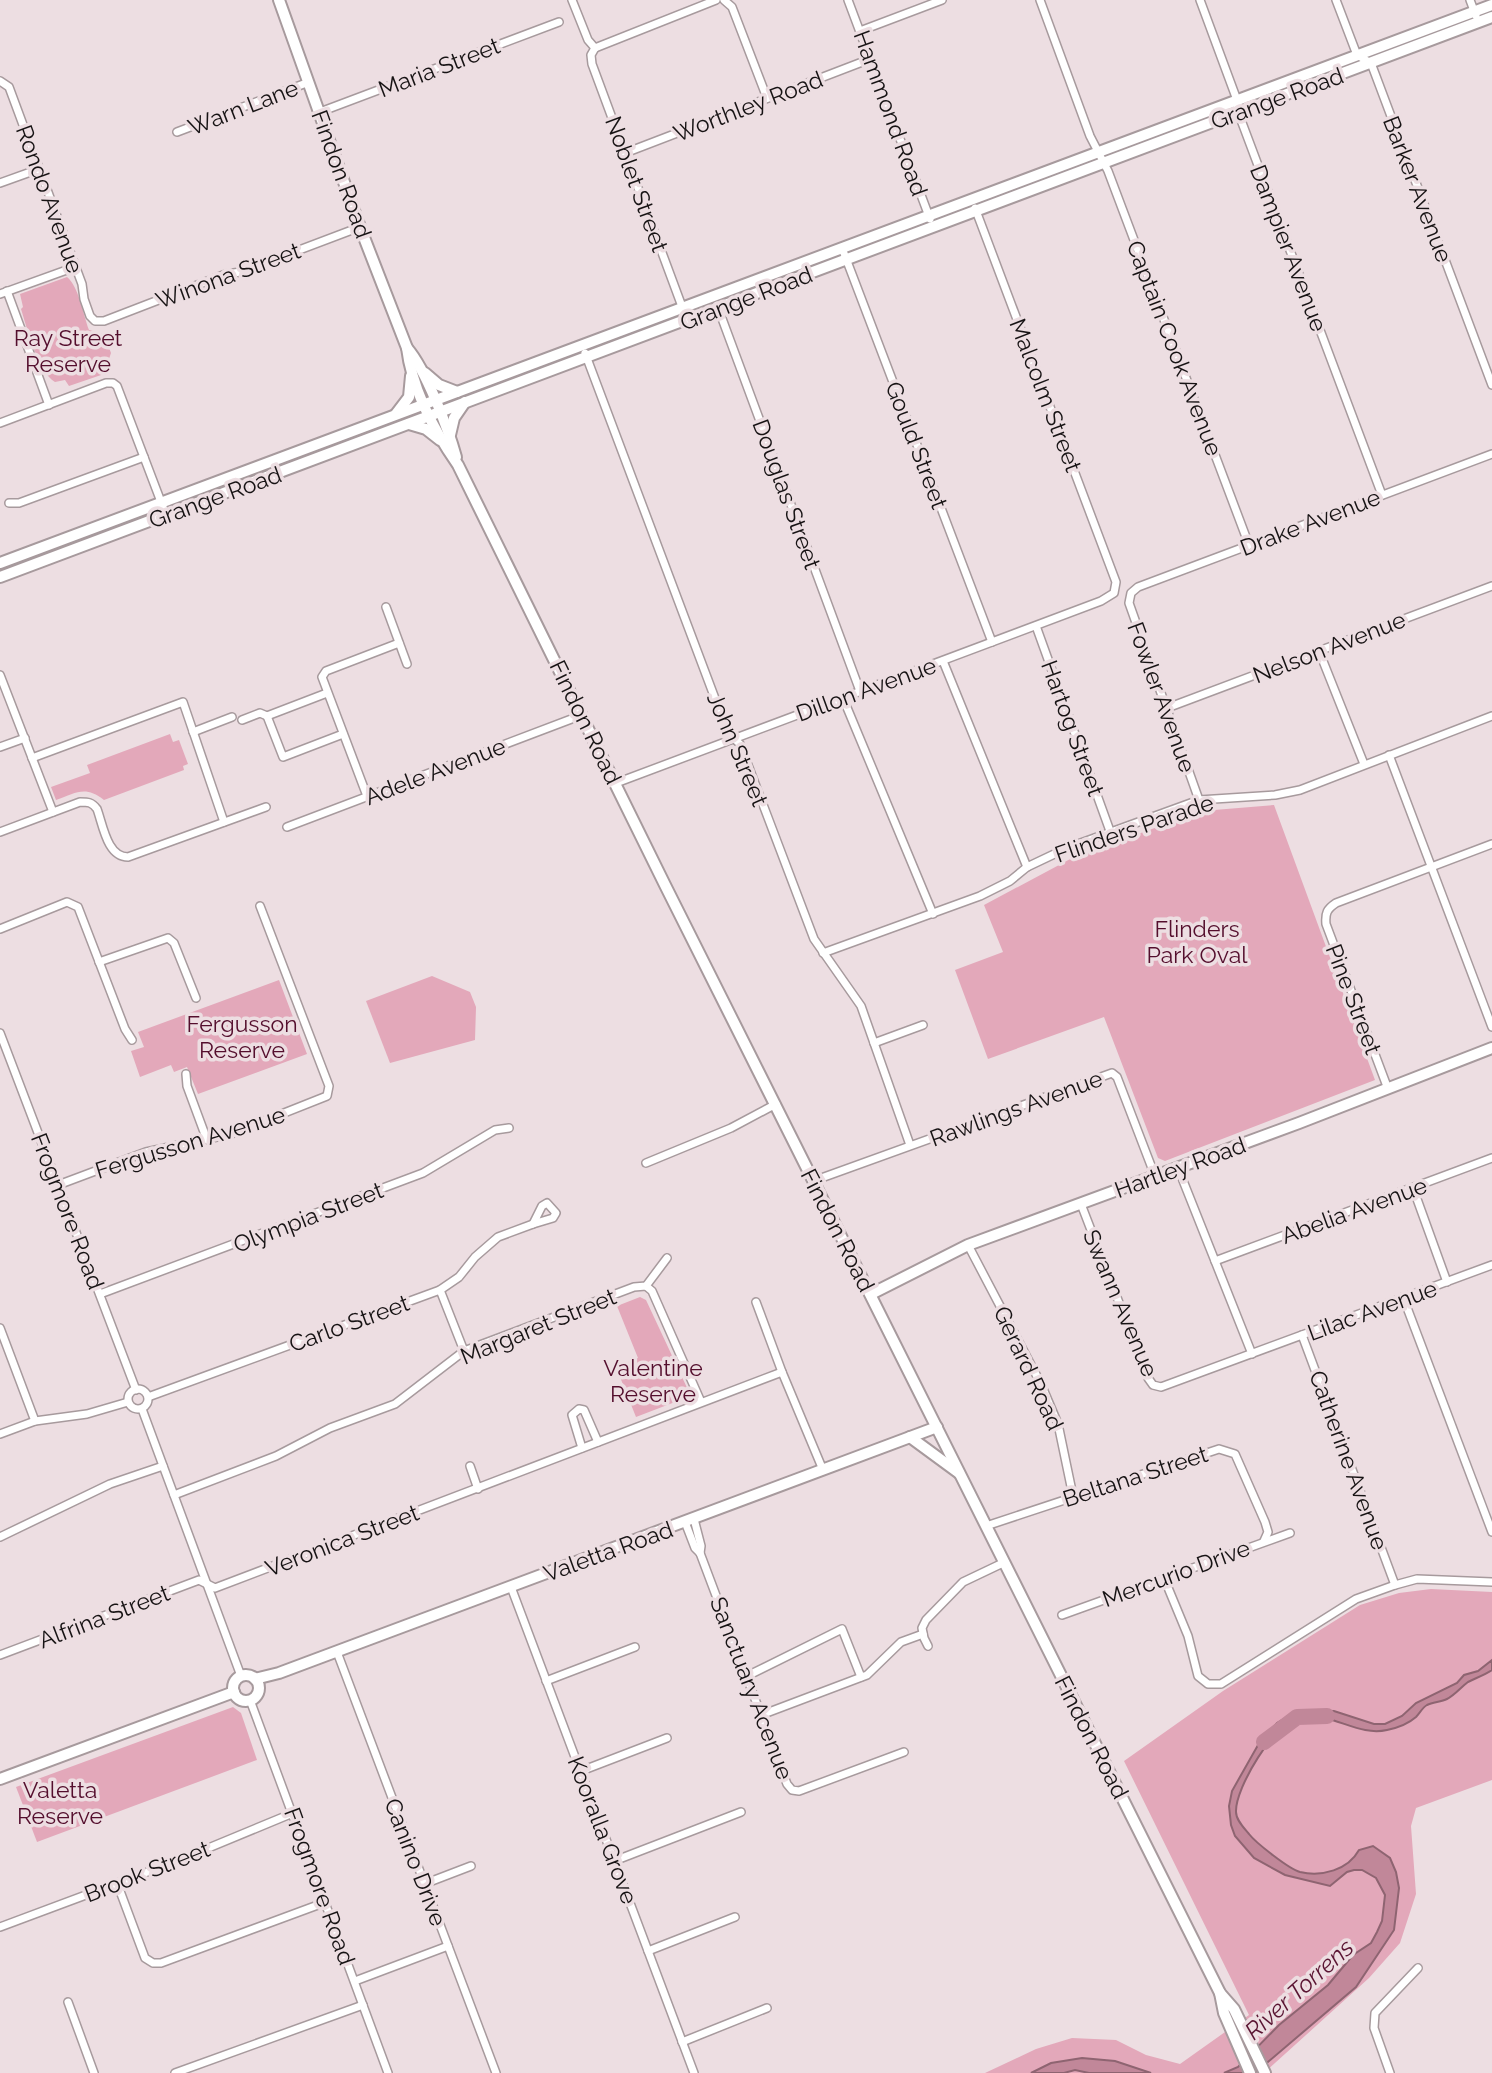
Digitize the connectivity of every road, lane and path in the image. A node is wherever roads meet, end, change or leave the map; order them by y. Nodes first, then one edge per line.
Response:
1 (279, 0) edge
2 (572, 0) edge
3 (716, 0) edge
4 (724, 0) edge
5 (848, 0) edge
6 (942, 0) edge
7 (1040, 0) edge
8 (1200, 0) edge
9 (1336, 0) edge
10 (1469, 0) edge
11 (1492, 5) edge
12 (1476, 17) junction
13 (1492, 17) edge
14 (558, 22) dead end
15 (860, 31) junction
16 (595, 48) junction
17 (1357, 55) junction
18 (870, 59) junction
19 (1371, 62) junction
20 (0, 81) edge
21 (309, 82) junction
22 (767, 98) junction
23 (1237, 100) junction
24 (320, 112) junction
25 (1238, 112) junction
26 (177, 132) dead end
27 (1097, 152) junction
28 (625, 153) junction
29 (1104, 162) junction
30 (39, 169) junction
31 (0, 183) edge
32 (971, 198) junction
33 (976, 211) junction
34 (928, 215) junction
35 (360, 227) junction
36 (933, 227) junction
37 (842, 248) junction
38 (847, 260) junction
39 (75, 267) junction
40 (3, 292) edge
41 (713, 296) junction
42 (682, 307) junction
43 (718, 308) junction
44 (687, 320) junction
45 (95, 321) joint
46 (583, 345) junction
47 (587, 358) junction
48 (416, 369) junction
49 (1492, 385) edge
50 (457, 392) junction
51 (465, 402) junction
52 (430, 403) junction
53 (50, 405) junction
54 (435, 415) junction
55 (394, 416) junction
56 (0, 423) edge
57 (409, 424) junction
58 (446, 438) junction
59 (1492, 454) edge
60 (144, 457) junction
61 (257, 467) junction
62 (264, 478) junction
63 (251, 483) junction
64 (1382, 495) junction
65 (9, 503) dead end
66 (161, 503) junction
67 (166, 515) junction
68 (1249, 545) junction
69 (0, 563) edge
70 (0, 577) edge
71 (1492, 586) edge
72 (1114, 593) joint
73 (1131, 593) joint
74 (386, 607) dead end
75 (1036, 626) junction
76 (992, 642) junction
77 (399, 643) junction
78 (1319, 651) junction
79 (943, 661) junction
80 (407, 664) dead end
81 (0, 675) edge
82 (860, 691) junction
83 (327, 693) junction
84 (843, 698) junction
85 (1167, 708) junction
86 (582, 715) junction
87 (267, 716) junction
88 (1492, 716) edge
89 (232, 717) dead end
90 (242, 720) dead end
91 (193, 732) junction
92 (343, 734) junction
93 (25, 738) junction
94 (734, 738) junction
95 (0, 747) edge
96 (1389, 754) junction
97 (32, 758) junction
98 (1364, 764) junction
99 (616, 783) junction
100 (367, 796) junction
101 (1199, 800) junction
102 (266, 807) dead end
103 (53, 812) junction
104 (224, 822) junction
105 (287, 827) dead end
106 (1110, 831) junction
107 (0, 832) edge
108 (1492, 844) edge
109 (1431, 866) junction
110 (1027, 867) junction
111 (260, 906) dead end
112 (933, 914) junction
113 (0, 929) edge
114 (823, 953) junction
115 (99, 962) junction
116 (196, 998) dead end
117 (923, 1026) dead end
118 (1492, 1027) edge
119 (1, 1037) edge
120 (132, 1040) dead end
121 (874, 1043) junction
122 (1492, 1048) edge
123 (186, 1074) dead end
124 (1388, 1089) junction
125 (776, 1104) junction
126 (509, 1128) dead end
127 (207, 1140) junction
128 (910, 1145) junction
129 (1492, 1158) edge
130 (646, 1163) dead end
131 (1178, 1168) junction
132 (1156, 1176) junction
133 (813, 1181) junction
134 (58, 1185) junction
135 (1413, 1188) junction
136 (1081, 1204) junction
137 (533, 1224) dead end
138 (968, 1245) junction
139 (667, 1258) dead end
140 (1215, 1261) junction
141 (1492, 1265) edge
142 (1447, 1282) junction
143 (646, 1286) junction
144 (440, 1290) junction
145 (100, 1294) junction
146 (871, 1294) junction
147 (1403, 1297) junction
148 (756, 1302) dead end
149 (0, 1328) edge
150 (1302, 1335) junction
151 (2, 1338) edge
152 (464, 1351) junction
153 (1252, 1354) junction
154 (782, 1372) junction
155 (136, 1390) junction
156 (148, 1397) junction
157 (128, 1402) junction
158 (701, 1402) junction
159 (142, 1409) junction
160 (35, 1421) junction
161 (937, 1427) junction
162 (0, 1434) edge
163 (910, 1437) junction
164 (598, 1442) junction
165 (582, 1448) junction
166 (163, 1465) junction
167 (470, 1466) dead end
168 (823, 1470) junction
169 (961, 1475) junction
170 (478, 1489) junction
171 (174, 1495) junction
172 (1073, 1496) junction
173 (689, 1521) junction
174 (986, 1525) junction
175 (1492, 1532) edge
176 (1290, 1533) dead end
177 (0, 1537) edge
178 (1264, 1541) junction
179 (1004, 1562) junction
180 (1164, 1578) junction
181 (1492, 1582) edge
182 (207, 1584) junction
183 (1395, 1585) junction
184 (511, 1587) junction
185 (1062, 1615) dead end
186 (923, 1634) junction
187 (928, 1646) dead end
188 (635, 1647) dead end
189 (337, 1652) junction
190 (0, 1655) edge
191 (241, 1676) junction
192 (747, 1676) junction
193 (861, 1678) junction
194 (546, 1681) junction
195 (256, 1682) junction
196 (234, 1692) junction
197 (250, 1700) junction
198 (761, 1715) junction
199 (667, 1738) dead end
200 (904, 1752) dead end
201 (580, 1771) junction
202 (0, 1779) edge
203 (741, 1812) dead end
204 (293, 1813) junction
205 (614, 1861) junction
206 (471, 1866) dead end
207 (117, 1883) junction
208 (424, 1884) junction
209 (326, 1902) junction
210 (735, 1917) dead end
211 (0, 1927) edge
212 (447, 1946) junction
213 (648, 1951) junction
214 (1418, 1968) dead end
215 (355, 1981) junction
216 (68, 2002) dead end
217 (363, 2004) junction
218 (767, 2008) dead end
219 (1238, 2031) junction
220 (682, 2042) junction
221 (93, 2073) edge
222 (175, 2073) edge
223 (388, 2073) edge
224 (496, 2073) edge
225 (694, 2073) edge
226 (1250, 2073) edge
227 (1265, 2073) edge
228 (1390, 2073) edge

1 - 21 main road, Findon Road
2 - 16 street
3 - 16 street
4 - 22 street
5 - 15 street, Hammond Road
6 - 15 street
7 - 27 street, Captain Cook Avenue
8 - 23 street, Dampier Avenue
9 - 17 street
10 - 12 street
11 - 12 main road, Grange Road
12 - 13 main road, Grange Road
12 - 17 main road, Grange Road
12 - 19 main road, Grange Road
14 - 24 street, Maria Street
15 - 18 street, Hammond Road
16 - 28 street, Noblet Street
17 - 19 street
17 - 23 main road, Grange Road
18 - 22 street, Worthley Road
18 - 34 street, Hammond Road
19 - 25 main road, Grange Road
19 - 49 street, Barker Avenue
20 - 30 street, Rondo Avenue
21 - 24 main road, Findon Road
21 - 26 street, Warn Lane
22 - 28 street, Worthley Road
23 - 25 street, Dampier Avenue
23 - 27 main road, Grange Road
24 - 35 main road, Findon Road
25 - 29 main road, Grange Road
25 - 64 street, Dampier Avenue
27 - 29 street, Captain Cook Avenue
27 - 32 main road, Grange Road
28 - 42 street, Noblet Street
29 - 33 main road, Grange Road
29 - 68 street, Captain Cook Avenue
30 - 31 street
30 - 39 street, Rondo Avenue
32 - 33 street, Malcolm Street
32 - 34 main road, Grange Road
33 - 36 main road, Grange Road
33 - 72 street, Malcolm Street
34 - 36 street, Hammond Road
34 - 37 main road, Grange Road
35 - 45 street, Winona Street
35 - 48 main road, Findon Road
36 - 38 main road, Grange Road
37 - 38 street, Gould Street
37 - 41 main road, Grange Road
38 - 43 main road, Grange Road
38 - 76 street, Gould Street
39 - 40 street
39 - 45 street, Rondo Avenue
40 - 53 street
41 - 42 main road, Grange Road
41 - 43 street, Douglas Street
42 - 44 street, Noblet Street
42 - 46 main road, Grange Road
43 - 44 main road, Grange Road
43 - 82 street, Douglas Street
44 - 47 main road, Grange Road
46 - 47 street, John Street
46 - 50 main road, Grange Road
47 - 51 main road, Grange Road
47 - 94 street, John Street
48 - 50 main road
48 - 52 main road, Findon Road
48 - 55 main road
50 - 52 main road, Grange Road
51 - 54 main road, Grange Road
51 - 58 main road
52 - 54 main road, Findon Road
52 - 55 main road, Grange Road
53 - 56 street
53 - 60 street
54 - 57 main road, Grange Road
54 - 58 main road, Findon Road
55 - 61 main road, Grange Road
57 - 58 main road
57 - 62 main road, Grange Road
58 - 86 main road, Findon Road
59 - 64 street, Drake Avenue
60 - 65 street
60 - 66 street
61 - 62 main road
61 - 63 main road
61 - 66 main road, Grange Road
62 - 63 main road, Grange Road
63 - 67 main road, Grange Road
64 - 68 street, Drake Avenue
66 - 67 street
66 - 69 main road, Grange Road
67 - 70 main road, Grange Road
68 - 73 street, Drake Avenue
71 - 78 street, Nelson Avenue
72 - 75 street, Dillon Avenue
73 - 85 street, Fowler Avenue
74 - 77 street
75 - 76 street, Dillon Avenue
75 - 106 street, Hartog Street
76 - 79 street, Dillon Avenue
77 - 80 street
77 - 83 street
78 - 85 street, Nelson Avenue
78 - 98 street
79 - 82 street, Dillon Avenue
79 - 110 street
81 - 93 street
82 - 84 street, Dillon Avenue
83 - 87 street
83 - 92 street
84 - 94 street, Dillon Avenue
84 - 112 street
85 - 101 street, Fowler Avenue
86 - 99 main road, Findon Road
86 - 100 street, Adele Avenue
87 - 90 street
87 - 92 street
88 - 96 street, Flinders Parade
89 - 91 street
91 - 97 street
91 - 104 street
92 - 100 street
93 - 95 street
93 - 97 street
94 - 99 street, Dillon Avenue
94 - 114 street, John Street
96 - 98 street, Flinders Parade
96 - 109 street
97 - 103 street
98 - 101 street, Flinders Parade
99 - 125 main road, Findon Road
100 - 105 street, Adele Avenue
101 - 106 street, Flinders Parade
102 - 104 street
103 - 104 street
103 - 107 street
106 - 110 street, Flinders Parade
108 - 109 street
109 - 118 street
109 - 124 street, Pine Street
110 - 112 street, Flinders Parade
111 - 127 street, Fergusson Avenue
112 - 114 street, Flinders Parade
113 - 115 street
114 - 121 street, John Street
115 - 116 street
115 - 120 street
117 - 121 street
119 - 134 street, Frogmore Road
121 - 128 street, John Street
122 - 124 main road, Hartley Road
123 - 127 street
124 - 131 main road, Hartley Road
125 - 130 street
125 - 133 main road, Findon Road
126 - 145 street, Olympia Street
127 - 134 street, Fergusson Avenue
128 - 132 street, Rawlings Avenue
128 - 133 street, Rawlings Avenue
129 - 135 street, Abelia Avenue
131 - 132 main road, Hartley Road
131 - 140 street
132 - 136 main road, Hartley Road
133 - 146 main road, Findon Road
134 - 145 street, Frogmore Road
135 - 140 street, Abelia Avenue
135 - 142 street
136 - 138 main road, Hartley Road
136 - 153 street, Swann Avenue
137 - 144 street, Carlo Street
138 - 146 main road, Hartley Road
138 - 172 street, Gerard Road
139 - 143 street, Margaret Street
140 - 153 street
141 - 142 street, Lilac Avenue
142 - 147 street, Lilac Avenue
143 - 152 street, Margaret Street
143 - 158 street
144 - 152 street
144 - 156 street, Carlo Street
145 - 155 street, Frogmore Road
146 - 161 main road, Findon Road
147 - 150 street, Lilac Avenue
147 - 175 street
148 - 154 street
149 - 151 street
150 - 153 street, Lilac Avenue
150 - 183 street, Catherine Avenue
151 - 160 street
152 - 171 street, Margaret Street
154 - 158 street, Veronica Street
154 - 168 street
155 - 156 street
155 - 157 street
156 - 159 street
157 - 159 street
157 - 160 street
158 - 164 street, Veronica Street
159 - 166 street
160 - 162 street
161 - 163 main road, Valetta Road
161 - 169 main road, Findon Road
163 - 168 main road, Valetta Road
163 - 169 main road
164 - 165 street, Veronica Street
164 - 165 street
165 - 170 street, Veronica Street
166 - 171 street
166 - 177 street
167 - 170 street
168 - 173 main road, Valetta Road
169 - 174 main road, Findon Road
170 - 182 street, Veronica Street
171 - 182 street
172 - 174 street, Beltana Street
172 - 178 street, Beltana Street
173 - 184 main road, Valetta Road
173 - 192 street, Sanctuary Acenue
174 - 179 main road, Findon Road
176 - 178 street, Mercurio Drive
178 - 180 street, Mercurio Drive
179 - 186 street
179 - 219 main road, Findon Road
180 - 183 street
180 - 185 street, Mercurio Drive
181 - 183 street
182 - 190 street, Alfrina Street
182 - 191 street
184 - 189 main road, Valetta Road
184 - 194 street, Kooralla Grove
186 - 187 street
186 - 193 street
188 - 194 street
189 - 195 main road, Valetta Road
189 - 208 street, Canino Drive
191 - 195 main road
191 - 196 main road
192 - 193 street
192 - 198 street, Sanctuary Acenue
193 - 198 street
194 - 201 street, Kooralla Grove
195 - 197 main road
196 - 197 main road
196 - 202 main road
197 - 204 street, Frogmore Road
198 - 200 street, Sanctuary Acenue
199 - 201 street
201 - 205 street, Kooralla Grove
203 - 205 street
204 - 207 street, Brook Street
204 - 209 street, Frogmore Road
205 - 213 street, Kooralla Grove
206 - 208 street
207 - 209 street
207 - 211 street, Brook Street
208 - 212 street, Canino Drive
209 - 215 street, Frogmore Road
210 - 213 street
212 - 215 street
212 - 224 street, Canino Drive
213 - 220 street, Kooralla Grove
214 - 228 street
215 - 217 street, Frogmore Road
216 - 221 street
217 - 222 street
217 - 223 street, Frogmore Road
218 - 220 street
219 - 226 main road, Findon Road
219 - 227 main road, Findon Road
220 - 225 street, Kooralla Grove

